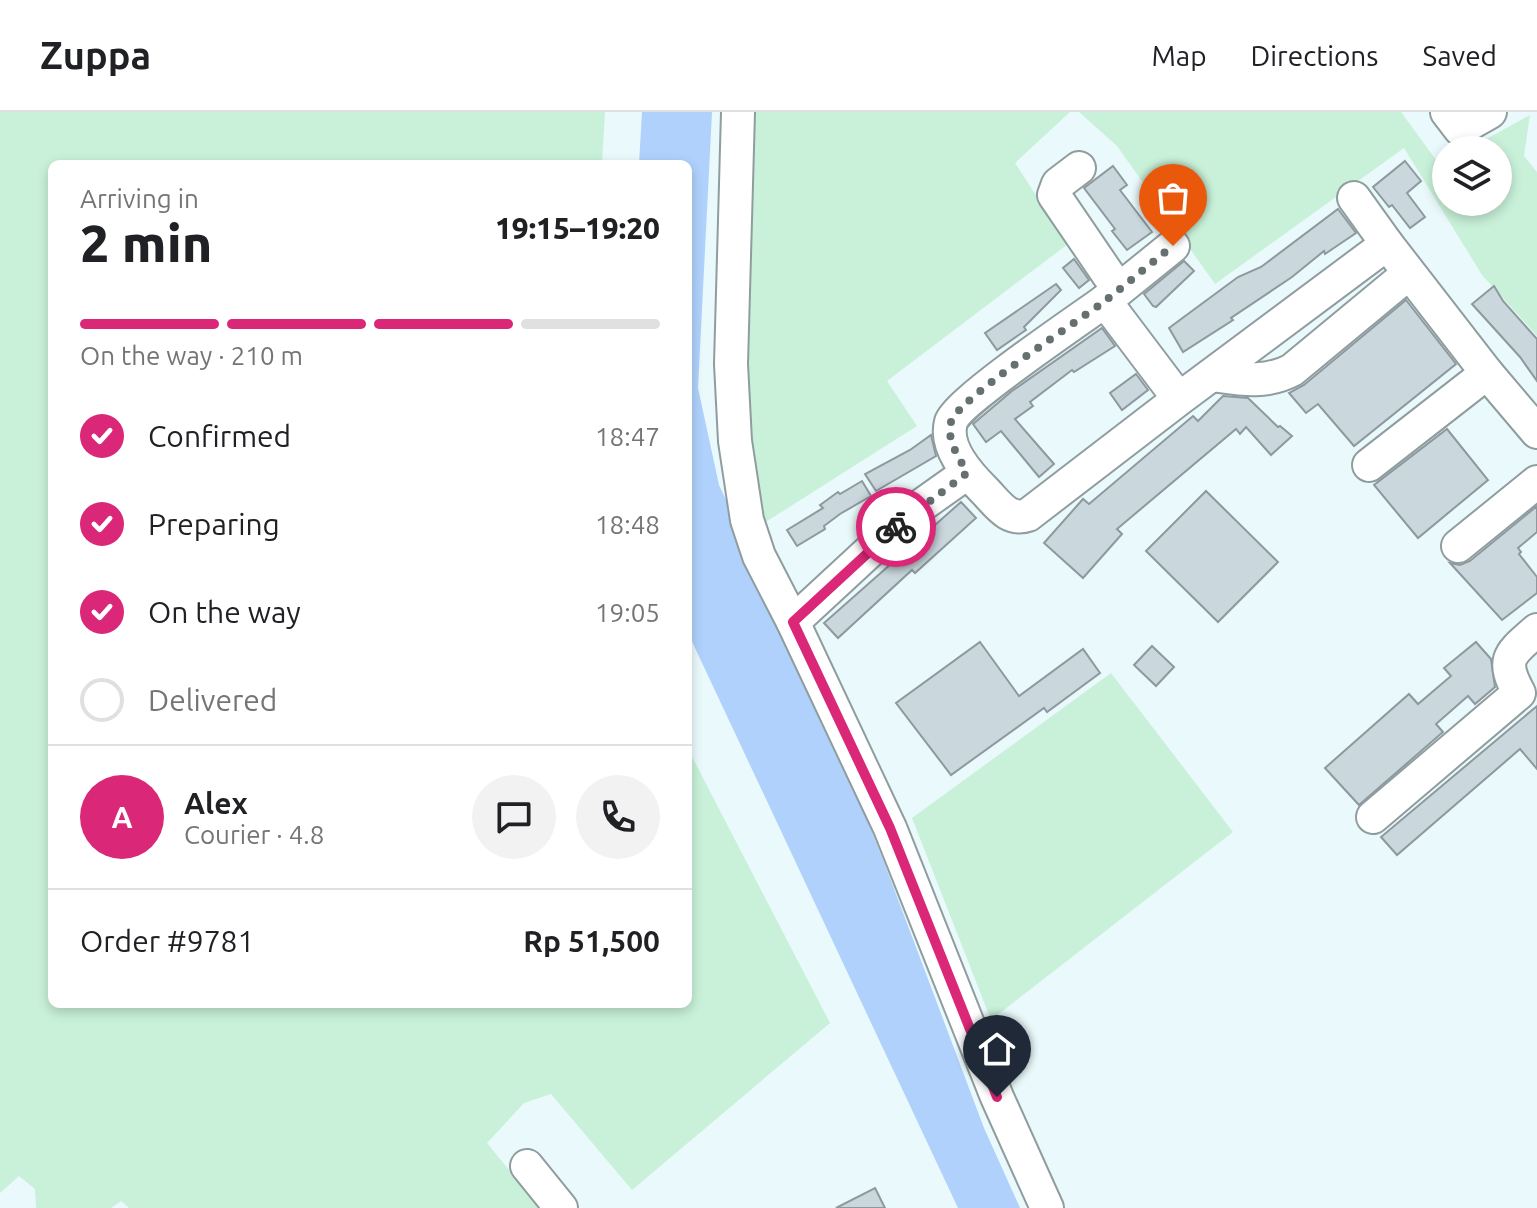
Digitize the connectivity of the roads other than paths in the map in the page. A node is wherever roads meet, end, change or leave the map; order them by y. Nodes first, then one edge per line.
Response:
1 (738, 112) edge
2 (1447, 112) edge
3 (1490, 112) edge
4 (1079, 168) dead end
5 (1354, 198) dead end
6 (1387, 244) junction
7 (1173, 246) dead end
8 (1408, 274) junction
9 (1111, 295) junction
10 (1487, 373) junction
11 (1213, 375) junction
12 (1179, 399) junction
13 (1537, 432) edge
14 (1369, 465) dead end
15 (967, 473) junction
16 (1537, 482) edge
17 (1458, 546) dead end
18 (793, 622) junction
19 (1537, 630) edge
20 (1528, 700) edge
21 (1373, 817) dead end
22 (527, 1166) dead end
23 (561, 1208) edge
24 (1047, 1208) edge

1 - 18 street
2 - 3 street
4 - 9 street
5 - 6 street
6 - 8 street
6 - 11 street
7 - 9 street
8 - 10 street
8 - 11 street
9 - 12 street
9 - 15 street
10 - 13 street
10 - 14 street
11 - 12 street
12 - 15 street
15 - 18 street
16 - 17 street
18 - 24 street
19 - 20 street
20 - 21 street
22 - 23 street

